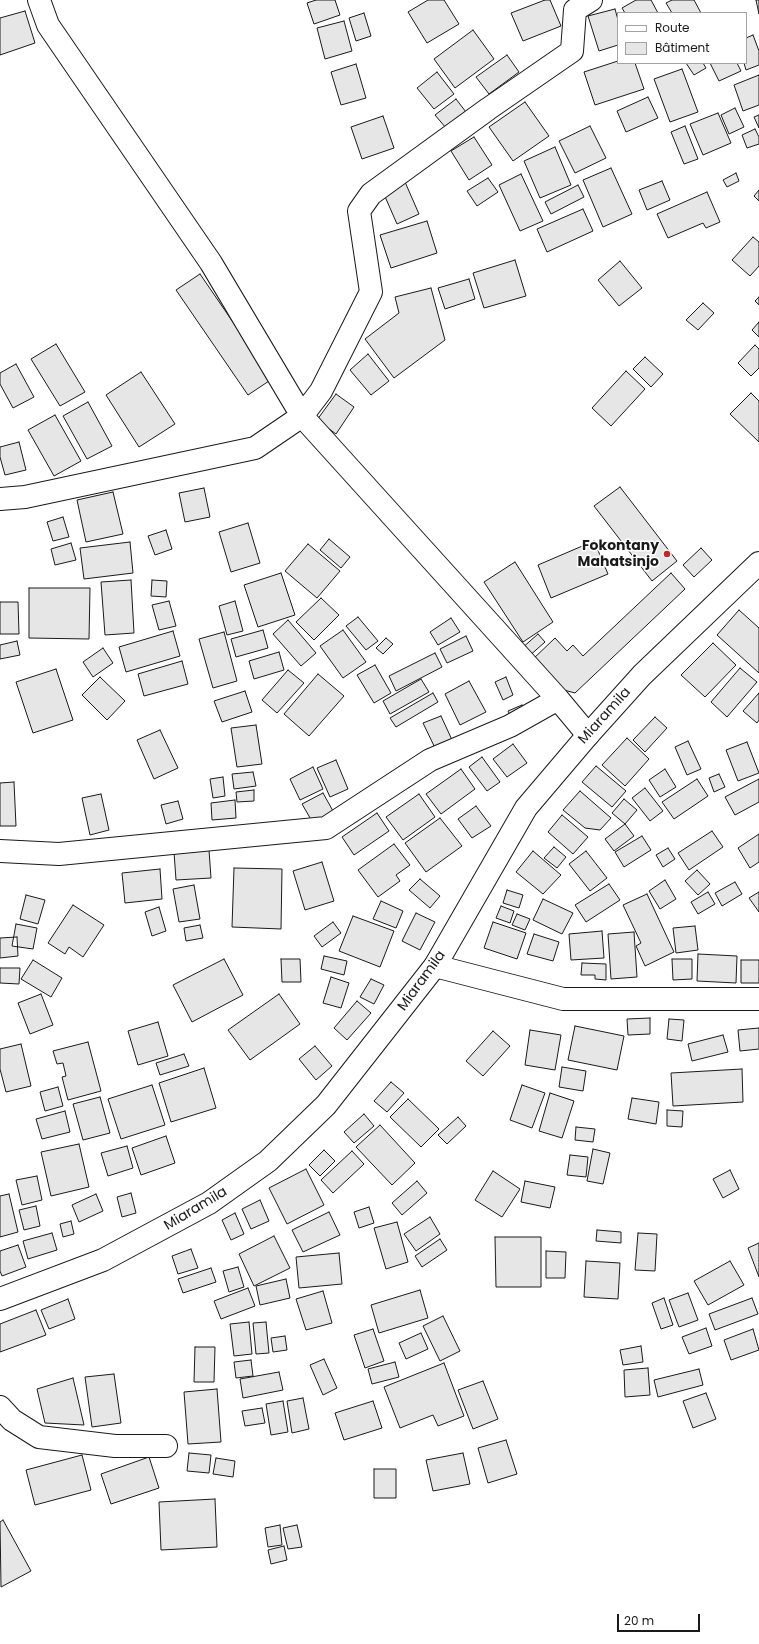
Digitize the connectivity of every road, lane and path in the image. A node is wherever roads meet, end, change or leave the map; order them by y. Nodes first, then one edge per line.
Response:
1 (38, 0) edge
2 (591, 0) edge
3 (302, 416) junction
4 (0, 499) edge
5 (759, 563) edge
6 (558, 700) junction
7 (588, 734) junction
8 (0, 851) edge
9 (435, 966) junction
10 (759, 999) edge
11 (0, 1299) edge
12 (0, 1407) edge
13 (166, 1446) dead end

1 - 3 street
2 - 3 street
3 - 4 street
3 - 6 street
5 - 7 street, Miaramila
6 - 7 street
6 - 8 street
7 - 9 street, Miaramila
9 - 10 street
9 - 11 street, Miaramila
12 - 13 street

